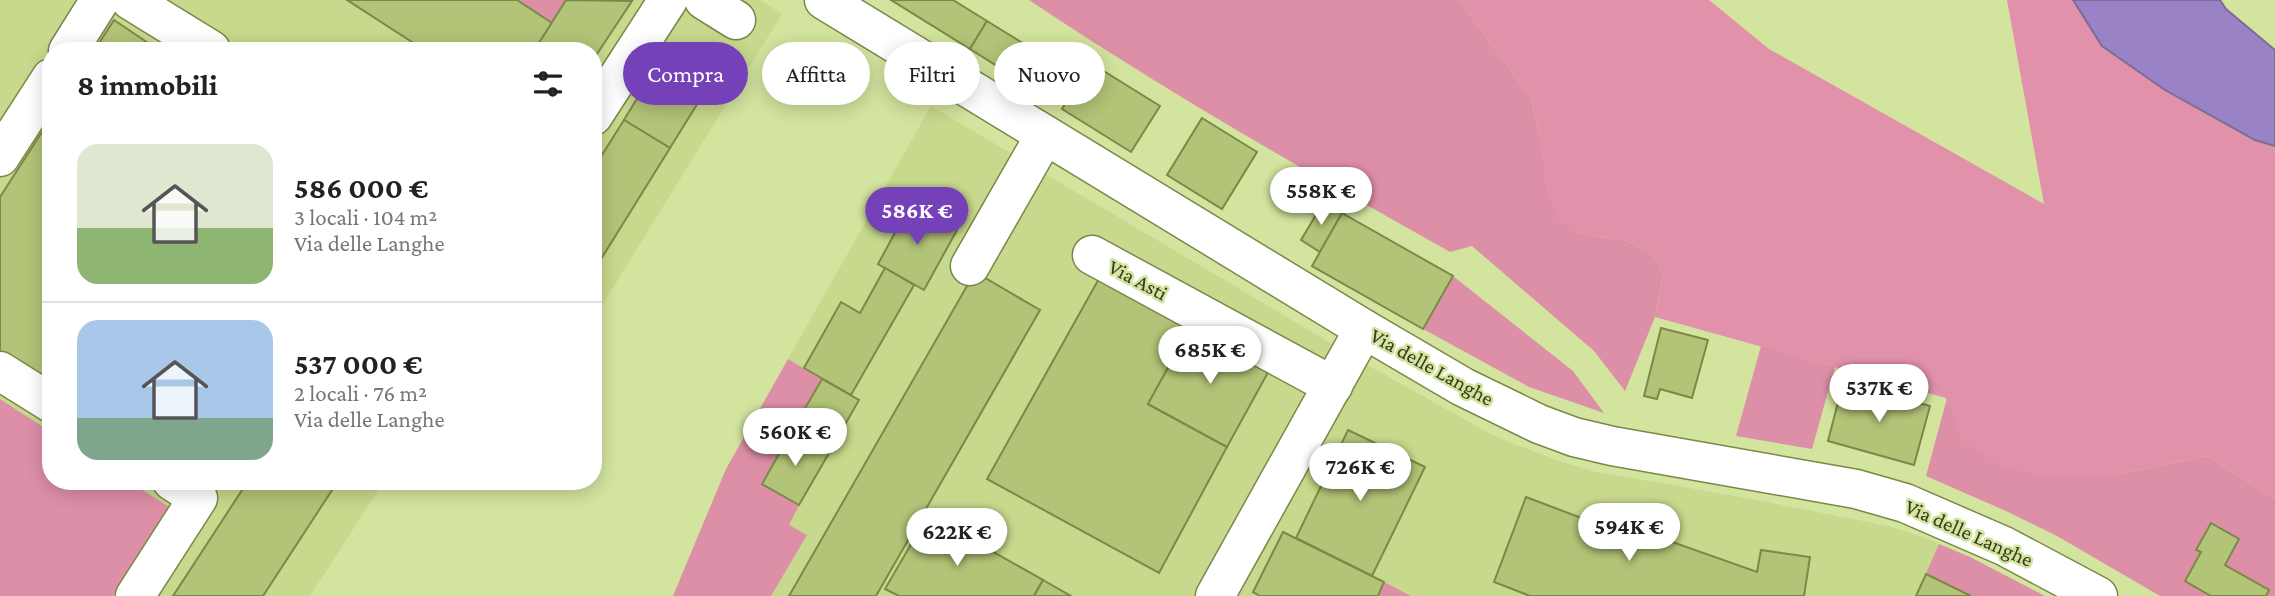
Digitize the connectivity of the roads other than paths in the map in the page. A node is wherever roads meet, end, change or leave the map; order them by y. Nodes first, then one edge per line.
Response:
1 (100, 0) edge
2 (130, 0) edge
3 (668, 0) edge
4 (704, 0) edge
5 (824, 0) edge
6 (176, 12) edge
7 (736, 20) dead end
8 (74, 42) edge
9 (204, 42) edge
10 (42, 92) edge
11 (602, 102) edge
12 (1045, 135) junction
13 (0, 157) edge
14 (1092, 255) dead end
15 (970, 267) dead end
16 (1364, 329) junction
17 (0, 371) edge
18 (1333, 386) junction
19 (42, 397) edge
20 (186, 490) edge
21 (135, 596) edge
22 (1215, 596) edge
23 (2098, 596) edge

1 - 8 main road
2 - 6 main road
3 - 11 main road
4 - 7 main road
5 - 12 main road, Via delle Langhe
6 - 9 main road
10 - 13 main road
12 - 15 main road
12 - 16 main road, Via delle Langhe
14 - 18 main road, Via Asti
16 - 18 main road
16 - 23 main road, Via delle Langhe
17 - 19 main road
18 - 22 main road
20 - 21 main road

